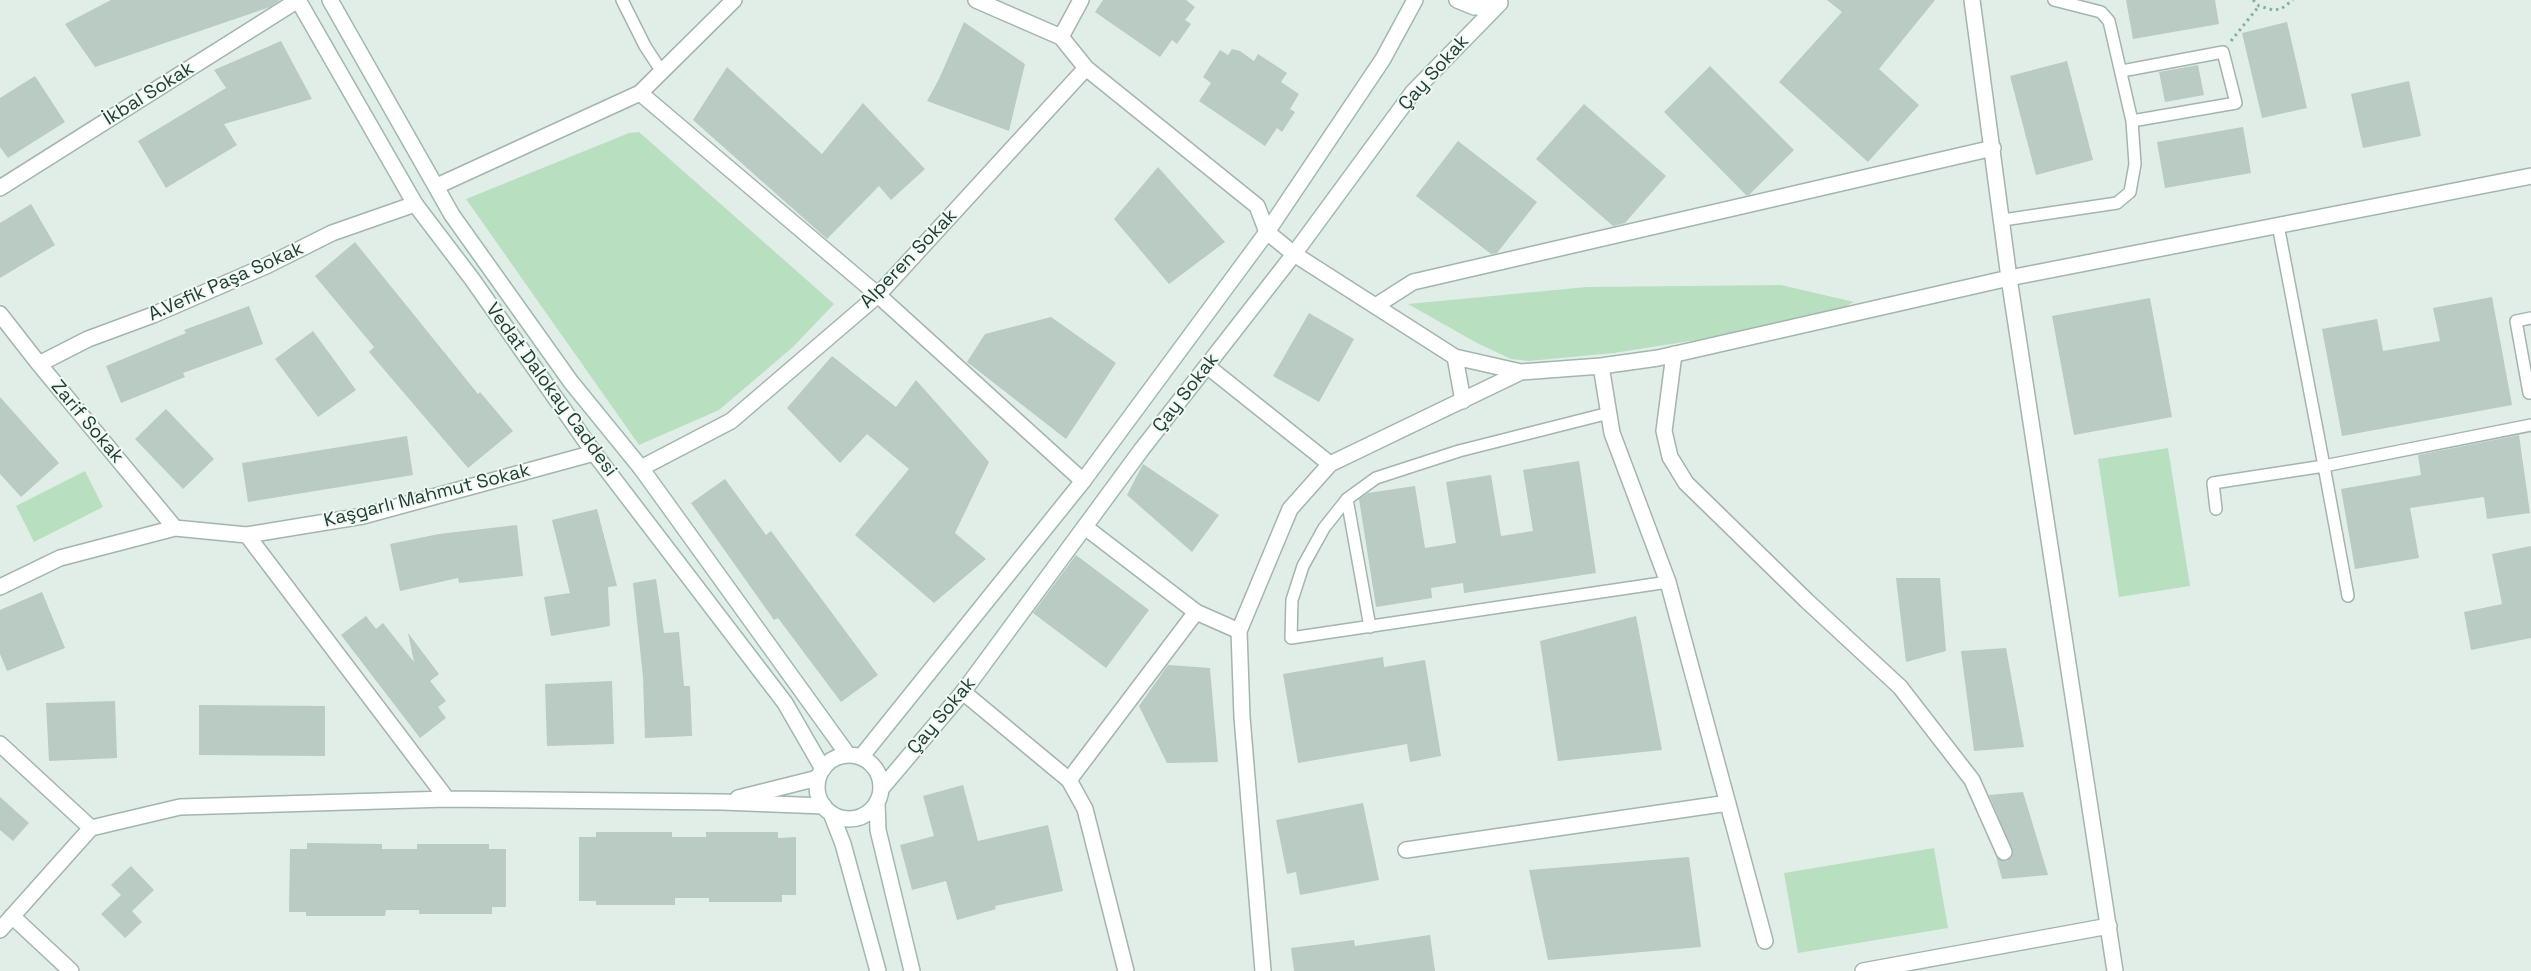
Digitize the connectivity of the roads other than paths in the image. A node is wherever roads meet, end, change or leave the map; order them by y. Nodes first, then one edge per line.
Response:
1 (298, 0) edge
2 (330, 0) edge
3 (622, 0) edge
4 (734, 0) edge
5 (976, 0) edge
6 (1082, 0) edge
7 (1415, 0) edge
8 (1456, 0) edge
9 (1972, 0) edge
10 (2054, 0) edge
11 (1503, 2) edge
12 (1060, 37) junction
13 (1086, 68) junction
14 (2122, 71) junction
15 (662, 72) junction
16 (640, 93) junction
17 (2132, 121) junction
18 (1993, 148) junction
19 (2531, 176) edge
20 (436, 186) junction
21 (0, 188) edge
22 (414, 204) junction
23 (2003, 220) junction
24 (2278, 225) junction
25 (1267, 232) junction
26 (1294, 254) junction
27 (2009, 278) junction
28 (878, 295) junction
29 (1377, 305) junction
30 (0, 314) edge
31 (2531, 318) edge
32 (1674, 354) junction
33 (1455, 357) junction
34 (39, 364) junction
35 (1207, 366) junction
36 (1601, 366) junction
37 (1521, 372) junction
38 (2529, 393) dead end
39 (1463, 401) junction
40 (1609, 413) junction
41 (2531, 425) edge
42 (594, 453) junction
43 (1330, 464) junction
44 (2324, 466) junction
45 (642, 468) junction
46 (1083, 481) junction
47 (1347, 499) junction
48 (2216, 509) dead end
49 (1085, 527) junction
50 (175, 528) junction
51 (247, 535) junction
52 (1668, 582) junction
53 (0, 586) edge
54 (2348, 596) dead end
55 (1196, 612) junction
56 (1370, 626) junction
57 (1238, 630) junction
58 (963, 692) junction
59 (0, 744) edge
60 (854, 756) junction
61 (820, 773) junction
62 (1069, 780) junction
63 (879, 795) junction
64 (447, 799) junction
65 (722, 802) junction
66 (1728, 803) junction
67 (828, 810) junction
68 (91, 828) junction
69 (1406, 850) dead end
70 (2004, 852) dead end
71 (12, 916) junction
72 (2109, 926) junction
73 (0, 930) edge
74 (1765, 941) dead end
75 (1902, 967) edge
76 (71, 971) edge
77 (878, 971) edge
78 (912, 971) edge
79 (1126, 971) edge
80 (1263, 971) edge
81 (1863, 971) edge
82 (2115, 971) edge

1 - 21 street, İkbal Sokak
1 - 22 street, Vedat Dalokay Caddesi
2 - 20 street, Vedat Dalokay Caddesi
3 - 15 lane
4 - 15 street
5 - 12 street
6 - 12 street
7 - 25 street, Çay Sokak
8 - 11 street
9 - 18 street
10 - 14 lane
11 - 26 street, Çay Sokak
12 - 13 street
13 - 25 street
13 - 28 street, Alperen Sokak
14 - 17 lane
14 - 17 lane
15 - 16 street
16 - 20 street
16 - 28 street
17 - 23 lane
18 - 23 street
18 - 29 street
19 - 24 street
20 - 45 street, Vedat Dalokay Caddesi
22 - 34 street, A.Vefik Paşa Sokak
22 - 42 street, Vedat Dalokay Caddesi
23 - 27 street
24 - 27 street
24 - 44 lane
25 - 26 street
25 - 46 street, Çay Sokak
26 - 29 street
26 - 35 street, Çay Sokak
27 - 32 street
27 - 72 street
28 - 45 street, Alperen Sokak
28 - 46 street
29 - 33 street
30 - 34 street, Zarif Sokak
31 - 38 lane
32 - 36 street
32 - 70 street
33 - 37 street
33 - 39 street
34 - 50 street, Zarif Sokak
35 - 43 street
35 - 49 street, Çay Sokak
36 - 37 street
36 - 40 street
37 - 39 street
39 - 43 street
40 - 47 lane
40 - 52 street
41 - 44 lane
42 - 51 street, Kaşgarlı Mahmut Sokak
42 - 61 street, Vedat Dalokay Caddesi
43 - 57 street
44 - 48 lane
44 - 54 lane
45 - 60 street, Vedat Dalokay Caddesi
46 - 60 street, Çay Sokak
47 - 56 lane
47 - 56 lane
49 - 55 street
49 - 58 street, Çay Sokak
50 - 51 street, Kaşgarlı Mahmut Sokak
50 - 53 street, Kaşgarlı Mahmut Sokak
51 - 64 street
52 - 56 lane
52 - 66 street
55 - 57 street
55 - 62 street
57 - 80 street
58 - 62 street
58 - 63 street, Çay Sokak
59 - 68 street
60 - 61 street
60 - 63 street
61 - 65 street
61 - 67 street
62 - 79 street
63 - 67 street
63 - 78 street
64 - 65 street
64 - 68 street
65 - 67 street
66 - 69 street
66 - 74 street
67 - 77 street
68 - 71 street
71 - 73 street
71 - 76 street
72 - 75 street
72 - 82 street
75 - 81 street

